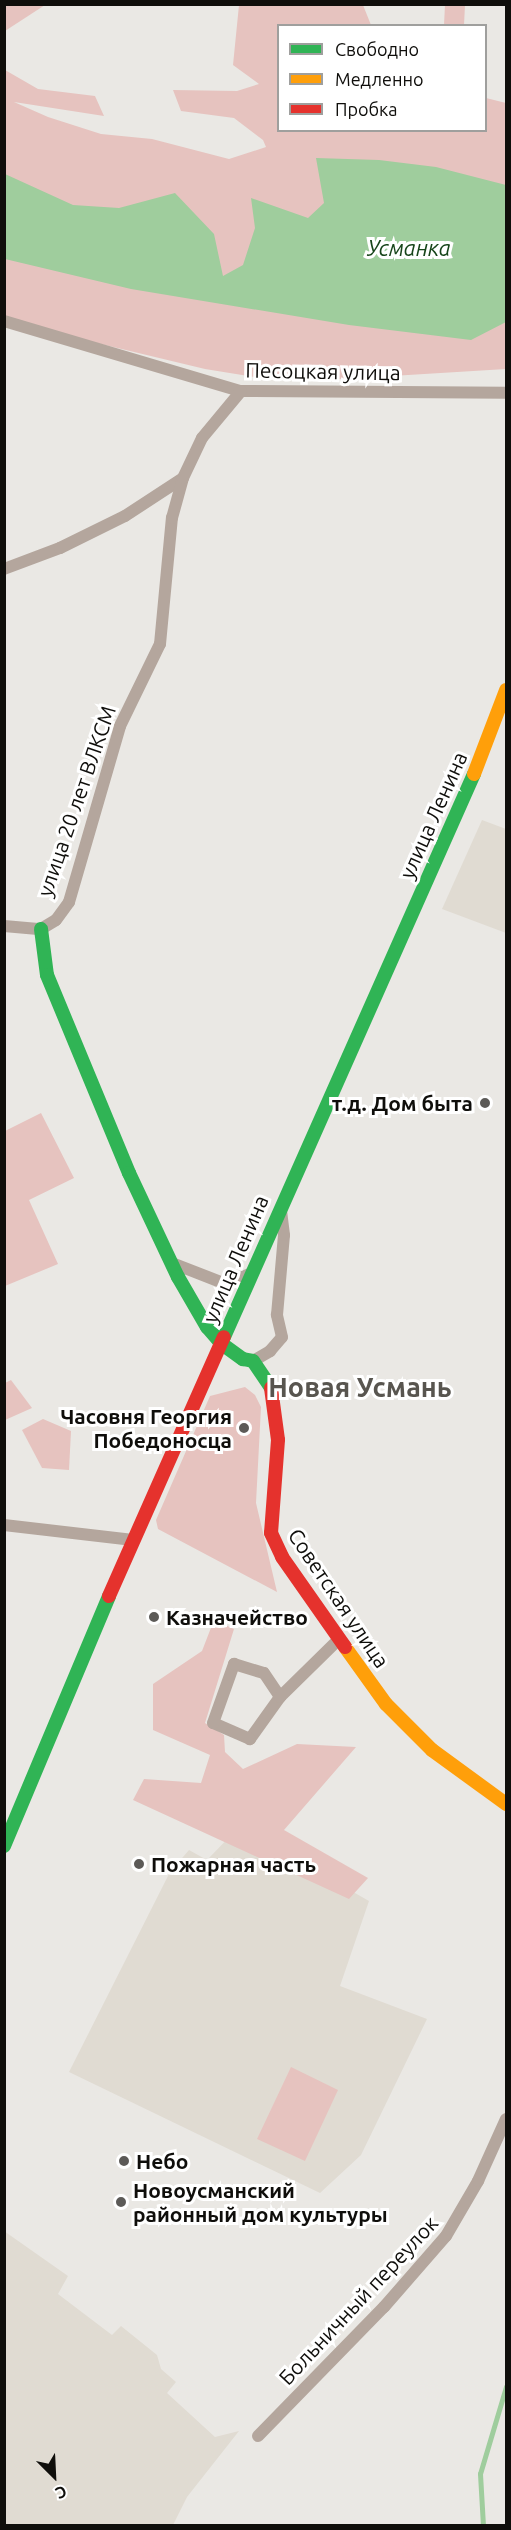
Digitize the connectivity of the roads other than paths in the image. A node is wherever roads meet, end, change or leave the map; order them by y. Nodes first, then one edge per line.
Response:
1 (4, 321) edge
2 (245, 391) junction
3 (507, 393) edge
4 (183, 478) junction
5 (4, 569) edge
6 (507, 690) edge
7 (4, 927) edge
8 (41, 929) junction
9 (280, 1208) junction
10 (172, 1263) junction
11 (252, 1273) junction
12 (222, 1344) junction
13 (253, 1361) junction
14 (4, 1525) edge
15 (134, 1540) junction
16 (338, 1640) junction
17 (280, 1697) junction
18 (507, 1804) edge
19 (4, 1846) edge
20 (507, 2119) edge
21 (258, 2436) dead end

1 - 2 street, Песоцкая улица
2 - 3 street, Песоцкая улица
2 - 4 street, улица 20 лет ВЛКСМ
4 - 5 street
4 - 8 street, улица 20 лет ВЛКСМ
6 - 9 main road, улица Ленина
7 - 8 street
8 - 10 main road
9 - 11 main road, улица Ленина
9 - 13 street
10 - 11 street
10 - 12 main road
11 - 12 main road, улица Ленина
12 - 13 main road, Советская улица
12 - 15 main road, улица Ленина
13 - 16 main road, Советская улица
14 - 15 street
15 - 19 main road, улица Ленина
16 - 17 street
16 - 18 main road, Советская улица
17 - 17 street
20 - 21 street, Больничный переулок

